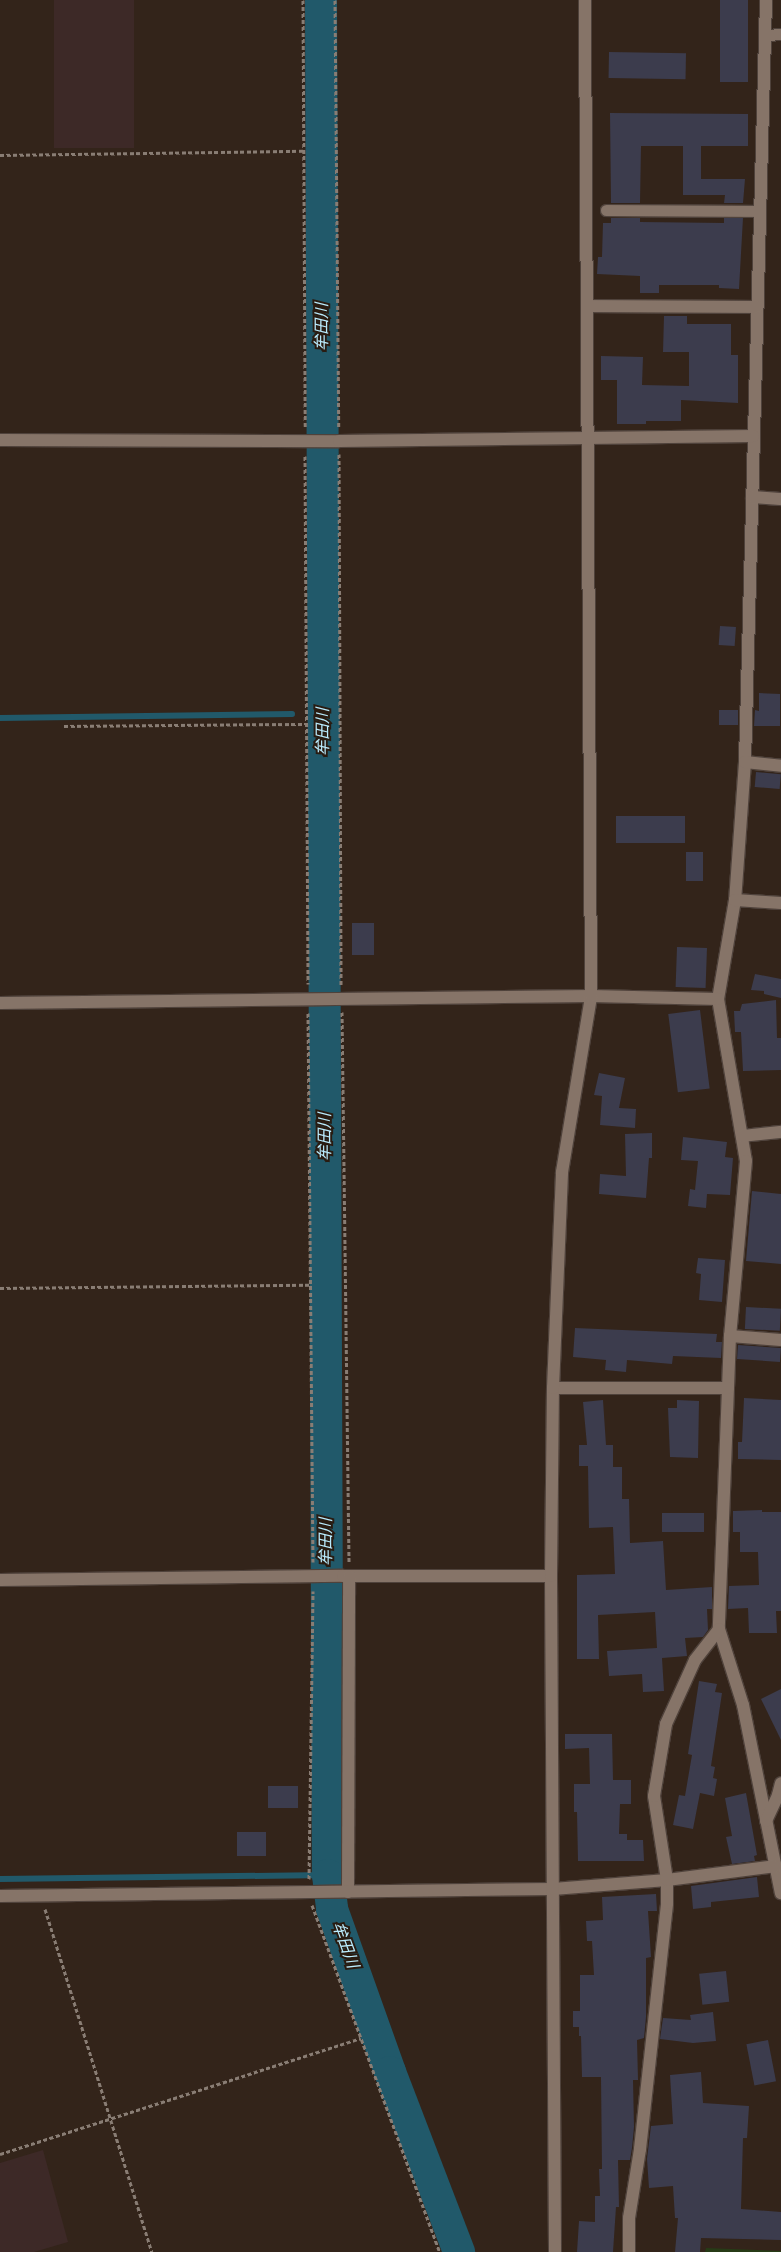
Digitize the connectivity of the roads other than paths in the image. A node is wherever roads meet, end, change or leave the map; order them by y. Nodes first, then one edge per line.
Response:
1 (585, 0) edge
2 (766, 0) edge
3 (781, 34) edge
4 (767, 35) junction
5 (606, 210) dead end
6 (760, 211) junction
7 (586, 306) junction
8 (757, 307) junction
9 (753, 436) junction
10 (587, 437) junction
11 (0, 440) edge
12 (752, 497) junction
13 (781, 499) edge
14 (745, 762) junction
15 (781, 766) edge
16 (735, 900) junction
17 (781, 904) edge
18 (591, 996) junction
19 (718, 999) junction
20 (0, 1003) edge
21 (781, 1132) edge
22 (742, 1136) junction
23 (730, 1336) junction
24 (781, 1340) edge
25 (553, 1388) junction
26 (728, 1388) junction
27 (346, 1576) junction
28 (551, 1576) junction
29 (0, 1580) edge
30 (719, 1629) junction
31 (781, 1783) edge
32 (766, 1821) junction
33 (776, 1866) junction
34 (667, 1880) junction
35 (553, 1889) junction
36 (346, 1892) junction
37 (781, 1893) edge
38 (0, 1896) edge
39 (555, 2252) edge
40 (629, 2252) edge

1 - 7 street
2 - 4 street
3 - 4 lane
4 - 6 street
5 - 6 lane
6 - 8 street
7 - 8 street
7 - 10 street
8 - 9 street
9 - 10 street
9 - 12 street
10 - 11 street
10 - 18 street
12 - 13 street
12 - 14 street
14 - 15 street
14 - 16 street
16 - 17 street
16 - 19 street
18 - 19 street
18 - 20 street
18 - 25 street
19 - 22 street
21 - 22 street
22 - 23 street
23 - 24 street
23 - 26 street
25 - 26 street
25 - 28 street
26 - 30 street
27 - 28 street
27 - 29 street
27 - 36 street
28 - 35 street
30 - 32 street
30 - 34 street
31 - 32 street
32 - 33 street
33 - 34 street
33 - 37 street
34 - 35 street
34 - 40 street
35 - 36 street
35 - 39 street
36 - 38 street

